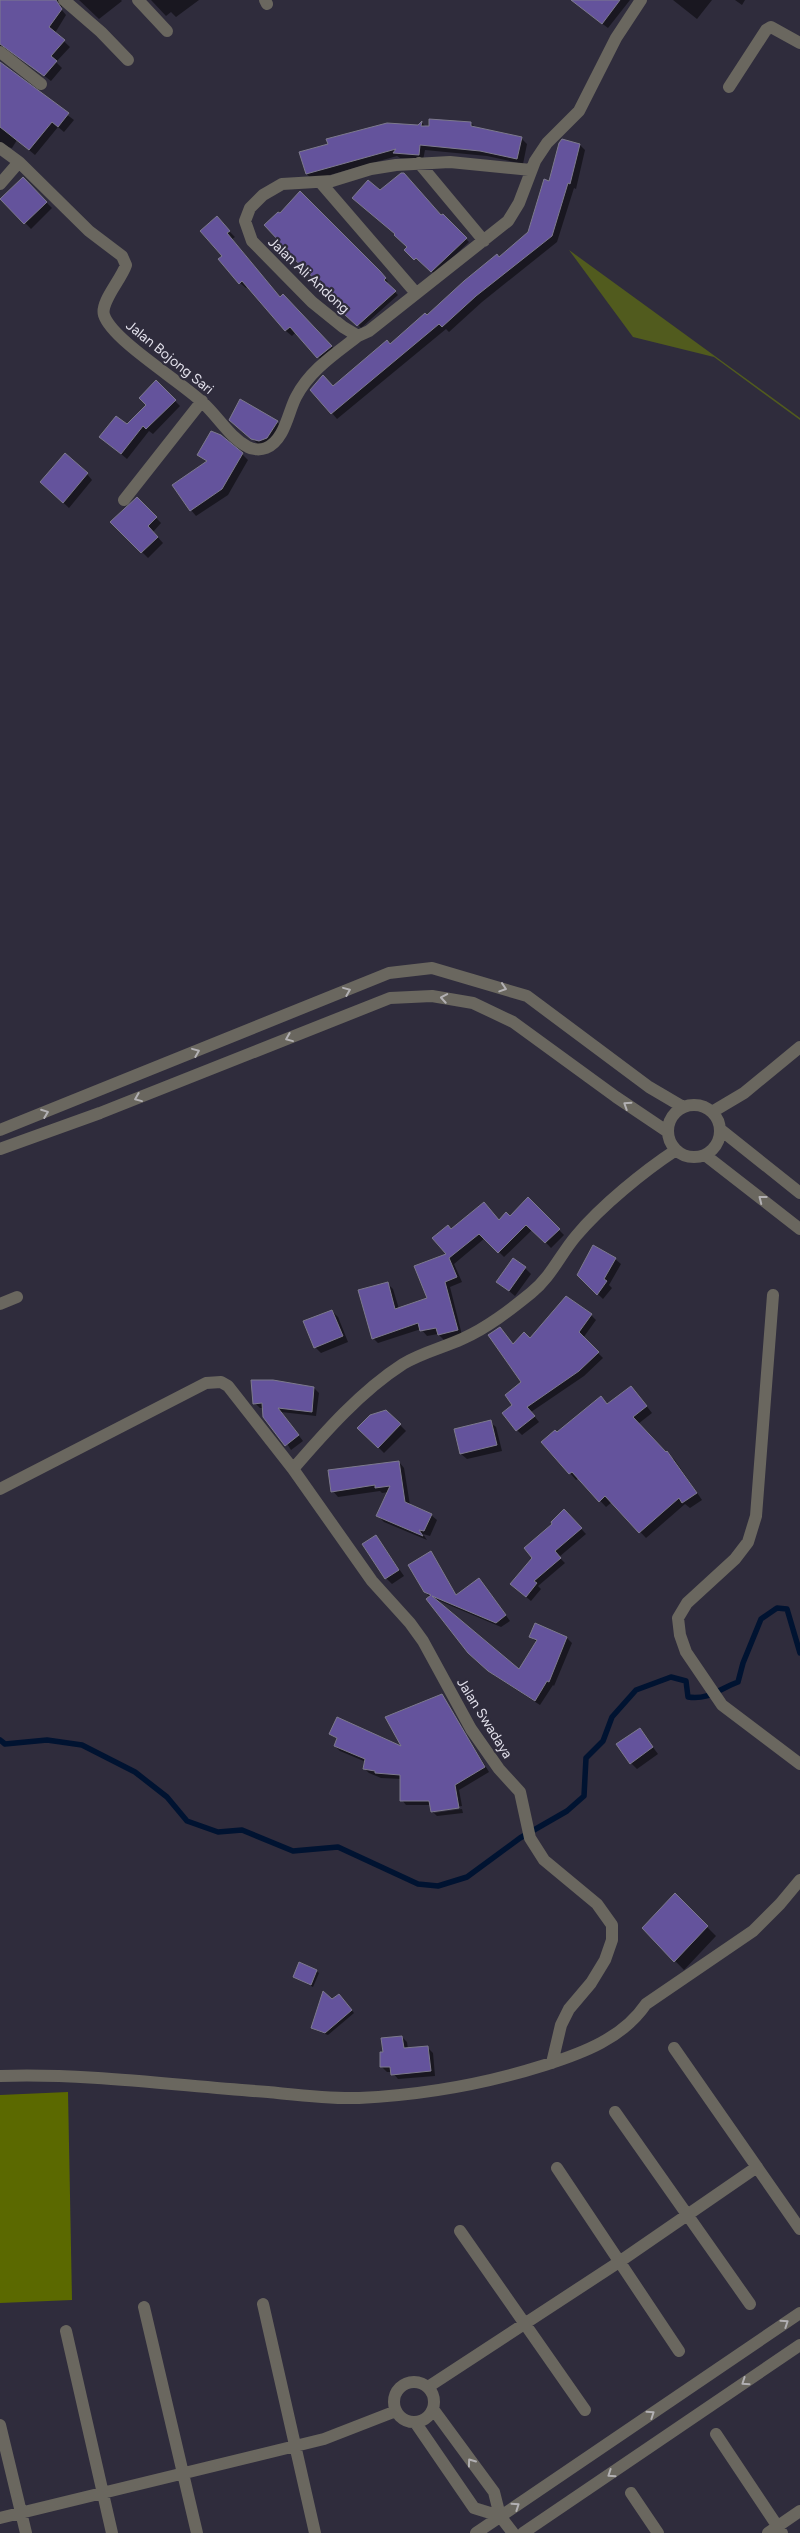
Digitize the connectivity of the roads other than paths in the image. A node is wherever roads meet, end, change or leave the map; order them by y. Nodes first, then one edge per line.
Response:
1 (64, 0) edge
2 (138, 0) edge
3 (642, 0) edge
4 (167, 31) dead end
5 (800, 43) edge
6 (0, 52) edge
7 (128, 60) dead end
8 (41, 84) dead end
9 (729, 87) dead end
10 (0, 148) edge
11 (19, 162) junction
12 (418, 163) junction
13 (531, 170) junction
14 (321, 183) junction
15 (0, 184) edge
16 (484, 242) junction
17 (415, 292) junction
18 (358, 336) junction
19 (202, 401) junction
20 (124, 500) dead end
21 (800, 1047) edge
22 (684, 1107) junction
23 (712, 1112) junction
24 (0, 1130) edge
25 (721, 1130) junction
26 (668, 1132) junction
27 (0, 1149) edge
28 (676, 1150) junction
29 (705, 1155) junction
30 (800, 1193) edge
31 (800, 1229) edge
32 (773, 1295) dead end
33 (17, 1298) dead end
34 (0, 1304) edge
35 (293, 1469) junction
36 (0, 1489) edge
37 (800, 1764) edge
38 (800, 1880) edge
39 (674, 2048) dead end
40 (552, 2063) junction
41 (0, 2076) edge
42 (615, 2112) dead end
43 (757, 2167) junction
44 (557, 2168) dead end
45 (687, 2215) junction
46 (800, 2229) edge
47 (460, 2231) dead end
48 (619, 2262) junction
49 (263, 2304) dead end
50 (750, 2304) dead end
51 (144, 2307) dead end
52 (800, 2313) edge
53 (523, 2323) junction
54 (66, 2331) dead end
55 (800, 2345) edge
56 (679, 2351) dead end
57 (428, 2387) junction
58 (433, 2409) junction
59 (585, 2410) dead end
60 (396, 2411) junction
61 (415, 2422) junction
62 (0, 2425) edge
63 (716, 2434) dead end
64 (295, 2446) junction
65 (183, 2474) junction
66 (103, 2493) junction
67 (631, 2493) dead end
68 (800, 2511) edge
69 (21, 2513) junction
70 (500, 2516) junction
71 (0, 2518) edge
72 (776, 2531) edge
73 (26, 2533) edge
74 (112, 2533) edge
75 (197, 2533) edge
76 (315, 2533) edge
77 (476, 2533) edge
78 (513, 2533) edge
79 (524, 2533) edge
80 (658, 2533) edge

1 - 7 street
2 - 4 street
3 - 13 street
5 - 9 street
6 - 8 street
10 - 11 street, Jalan Bojong Sari
11 - 15 street
11 - 19 street, Jalan Bojong Sari
12 - 13 street, Jalan Ali Andong
12 - 14 street, Jalan Ali Andong
12 - 16 street
13 - 16 street
14 - 17 street
14 - 18 street, Jalan Ali Andong
16 - 17 street
17 - 18 street
18 - 19 street, Jalan Bojong Sari
19 - 20 street
21 - 23 street
22 - 23 street
24 -> 22 street
22 - 26 street
23 - 25 street
25 - 29 street
25 - 30 street
26 -> 27 street
26 - 28 street
28 - 29 street
28 - 35 street
31 -> 29 street
32 - 37 street
33 - 34 street
35 - 36 street, Jalan Swadaya
35 - 40 street, Jalan Swadaya
38 - 40 street
39 - 43 street
40 - 41 street
42 - 45 street
43 - 45 street
43 - 46 street
44 - 48 street
45 - 48 street
45 - 50 street
47 - 53 street
48 - 53 street
48 - 56 street
49 - 64 street
51 - 65 street
70 -> 52 street
53 - 57 street
53 - 59 street
54 - 66 street
55 -> 79 street
57 - 58 street
57 - 60 street
58 - 61 street
70 -> 58 street
60 - 61 street
60 - 64 street
61 - 70 street
62 - 69 street
63 - 72 street
64 - 65 street
64 - 76 street
65 - 66 street
65 - 75 street
66 - 69 street
66 - 74 street
67 - 80 street
68 - 72 street
69 - 71 street
69 - 73 street
70 - 77 street
70 - 78 street

